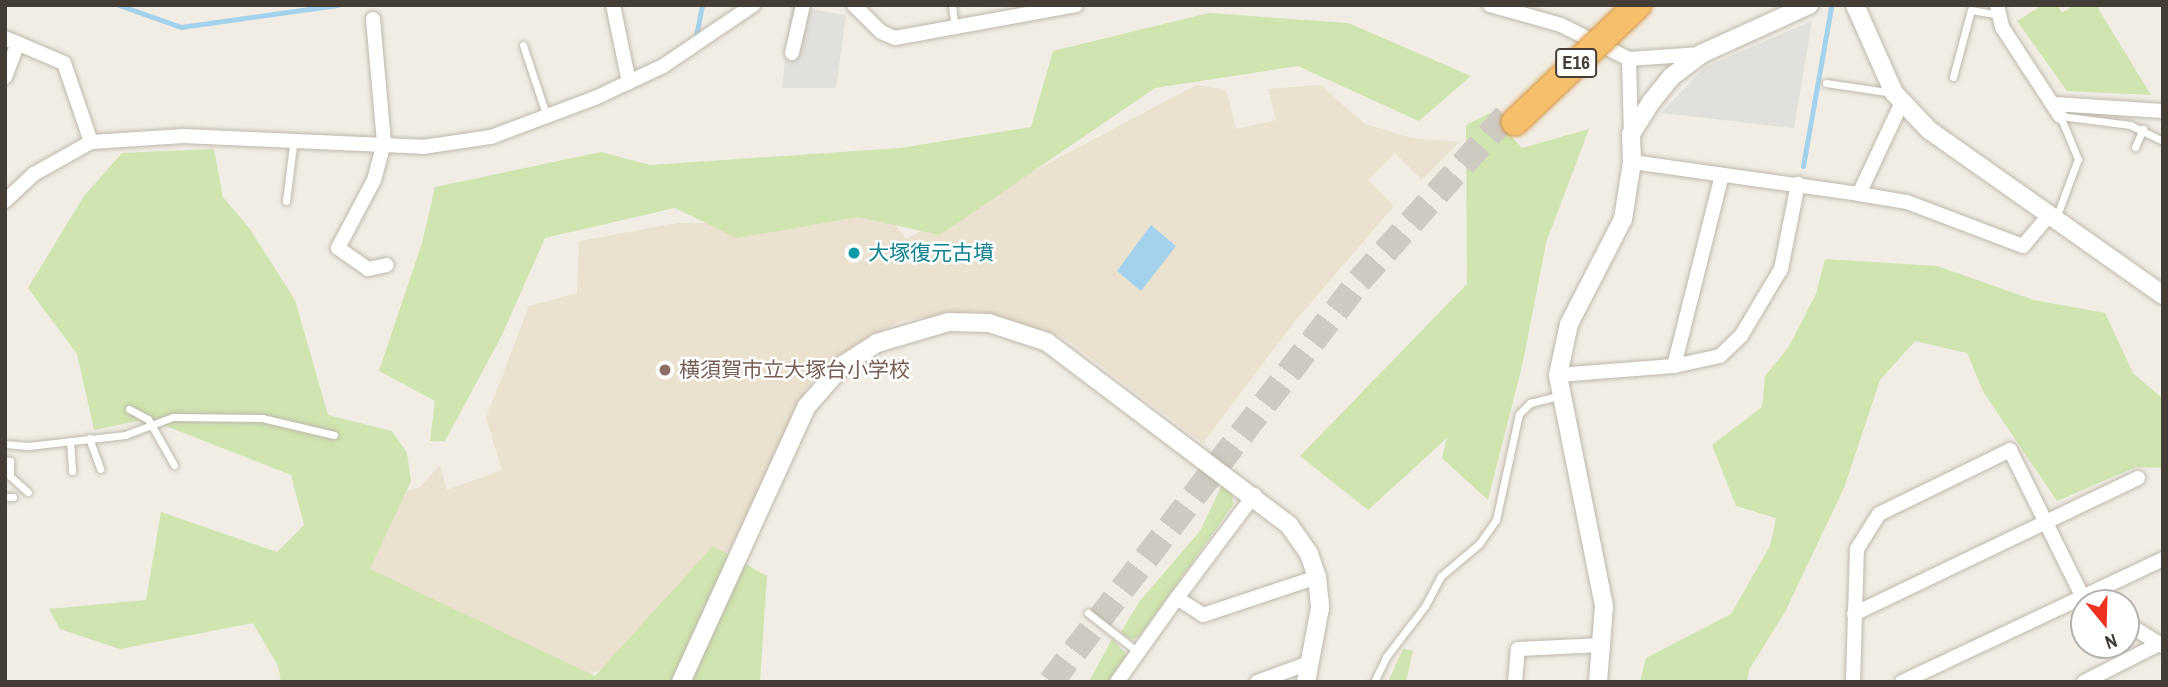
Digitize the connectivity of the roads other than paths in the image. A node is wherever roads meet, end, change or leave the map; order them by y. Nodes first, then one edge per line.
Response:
1 (613, 5) edge
2 (752, 5) edge
3 (803, 5) edge
4 (854, 5) edge
5 (952, 5) edge
6 (1076, 5) edge
7 (1490, 5) edge
8 (1622, 5) edge
9 (1638, 5) edge
10 (1809, 5) edge
11 (1855, 5) edge
12 (1520, 8) edge
13 (1998, 10) edge
14 (373, 19) dead end
15 (955, 30) junction
16 (12, 41) edge
17 (523, 45) dead end
18 (792, 53) dead end
19 (1700, 54) junction
20 (1629, 59) junction
21 (1953, 77) dead end
22 (5, 78) edge
23 (629, 82) junction
24 (1826, 83) dead end
25 (1898, 98) junction
26 (2057, 110) junction
27 (2163, 111) edge
28 (547, 118) junction
29 (2143, 129) junction
30 (1631, 134) junction
31 (294, 138) junction
32 (2163, 141) edge
33 (91, 142) junction
34 (384, 143) junction
35 (2135, 147) dead end
36 (1632, 162) junction
37 (1722, 175) junction
38 (1798, 184) junction
39 (1859, 194) junction
40 (5, 201) edge
41 (286, 201) dead end
42 (2050, 220) junction
43 (387, 265) dead end
44 (2163, 295) edge
45 (1674, 366) junction
46 (1558, 376) junction
47 (1562, 394) junction
48 (129, 409) dead end
49 (151, 428) junction
50 (334, 435) dead end
51 (89, 438) junction
52 (70, 441) junction
53 (5, 444) edge
54 (5, 460) edge
55 (174, 465) dead end
56 (100, 469) dead end
57 (72, 471) dead end
58 (2138, 478) dead end
59 (28, 492) dead end
60 (1254, 495) junction
61 (2046, 523) junction
62 (2163, 559) edge
63 (1317, 576) junction
64 (2082, 589) edge
65 (2107, 589) edge
66 (1177, 598) junction
67 (2070, 607) edge
68 (1088, 613) dead end
69 (1854, 614) junction
70 (2140, 632) edge
71 (1602, 645) junction
72 (2161, 645) edge
73 (1138, 652) junction
74 (1309, 663) junction
75 (681, 682) edge
76 (1117, 682) edge
77 (1257, 682) edge
78 (1306, 682) edge
79 (1374, 682) edge
80 (1516, 682) edge
81 (1598, 682) edge
82 (1853, 682) edge
83 (1902, 682) edge
84 (2084, 682) edge

1 - 23 street
2 - 23 street
3 - 18 street
4 - 15 street
5 - 15 lane
6 - 15 street
7 - 12 street
8 - 9 highway, E16, bridge
10 - 19 street
11 - 25 street
12 - 20 street
13 - 21 lane
13 - 26 street
14 - 34 street
16 - 22 street
16 - 33 street
17 - 28 lane
19 - 20 street
19 - 30 street
20 - 30 street
23 - 28 street
24 - 25 lane
25 - 39 street
25 - 42 street
26 - 27 street
26 - 29 lane
26 - 42 lane
28 - 34 street
29 - 32 lane
29 - 35 lane
30 - 36 street
31 - 33 street
31 - 34 street
31 - 41 lane
33 - 40 street
34 - 43 street
36 - 37 street
36 - 46 street
37 - 38 street
37 - 45 street
38 - 39 street
38 - 45 street
39 - 42 street
42 - 44 street
45 - 46 street
46 - 47 street
47 - 71 street
47 - 79 lane
48 - 49 lane
49 - 50 lane
49 - 51 lane
49 - 55 lane
51 - 52 lane
51 - 56 lane
52 - 53 lane
52 - 57 lane
54 - 59 lane
58 - 61 street
60 - 63 street
60 - 66 street
60 - 75 street
61 - 64 street
61 - 69 street
61 - 69 street
62 - 65 street
63 - 66 street
63 - 74 street
66 - 73 street
67 - 83 street
68 - 73 lane
69 - 82 street
70 - 72 street
71 - 80 street
71 - 81 street
72 - 84 street
73 - 76 street
74 - 77 street
74 - 78 street

